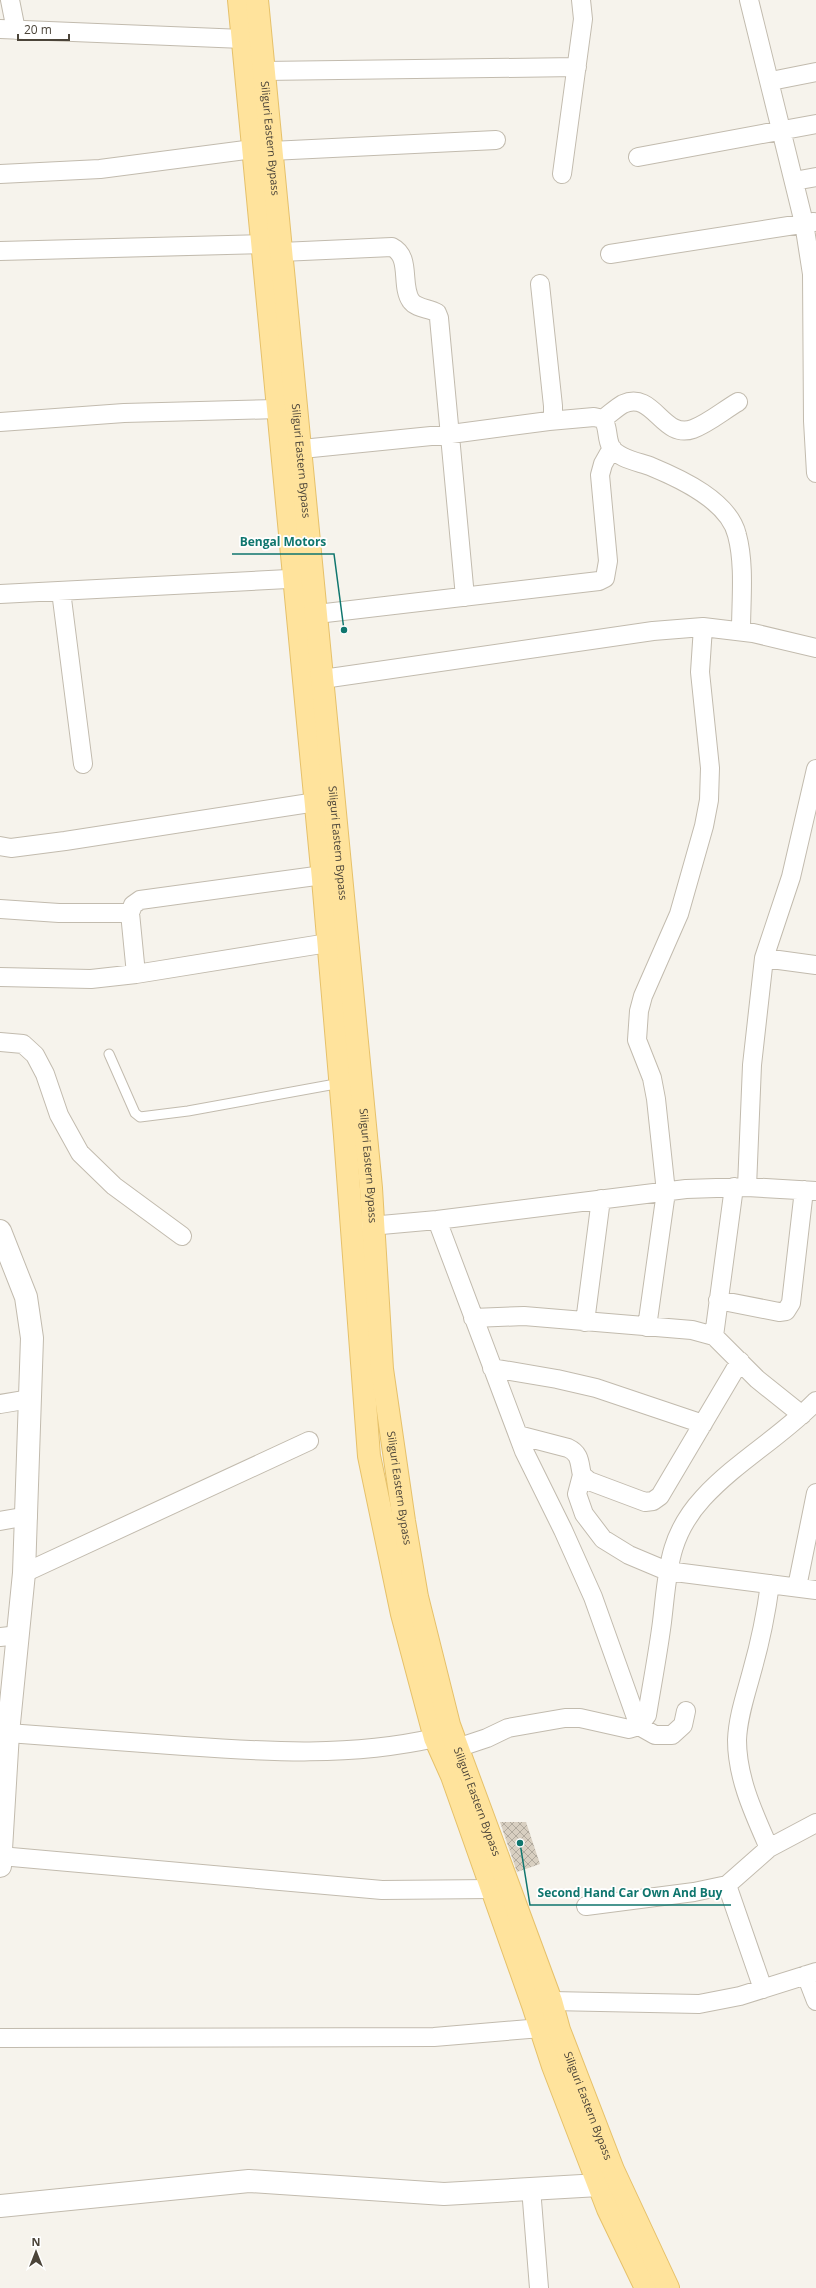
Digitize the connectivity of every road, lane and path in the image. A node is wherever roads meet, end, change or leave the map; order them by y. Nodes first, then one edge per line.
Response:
1 (10, 0) edge
2 (240, 0) edge
3 (257, 0) edge
4 (581, 0) edge
5 (749, 0) edge
6 (8, 29) edge
7 (243, 39) junction
8 (577, 66) junction
9 (263, 71) junction
10 (816, 72) edge
11 (771, 81) junction
12 (816, 124) edge
13 (782, 130) junction
14 (496, 140) dead end
15 (262, 150) junction
16 (638, 157) dead end
17 (0, 174) edge
18 (562, 174) dead end
19 (816, 177) edge
20 (794, 181) junction
21 (810, 222) edge
22 (272, 248) junction
23 (0, 251) edge
24 (610, 254) dead end
25 (540, 284) dead end
26 (738, 402) dead end
27 (278, 409) junction
28 (603, 419) junction
29 (0, 422) edge
30 (549, 422) junction
31 (451, 434) junction
32 (612, 448) junction
33 (302, 449) junction
34 (816, 473) edge
35 (304, 578) junction
36 (61, 591) junction
37 (0, 594) edge
38 (465, 597) junction
39 (317, 614) junction
40 (703, 627) junction
41 (747, 632) junction
42 (797, 644) dead end
43 (816, 648) edge
44 (314, 681) junction
45 (83, 764) dead end
46 (816, 769) edge
47 (316, 802) junction
48 (0, 846) edge
49 (323, 874) junction
50 (0, 909) edge
51 (130, 914) junction
52 (328, 944) junction
53 (764, 958) junction
54 (816, 965) edge
55 (136, 974) junction
56 (0, 977) edge
57 (0, 1042) edge
58 (110, 1054) dead end
59 (341, 1083) junction
60 (741, 1187) junction
61 (810, 1191) edge
62 (666, 1192) junction
63 (602, 1199) junction
64 (437, 1220) junction
65 (362, 1227) junction
66 (0, 1231) edge
67 (182, 1236) dead end
68 (6, 1259) edge
69 (718, 1300) junction
70 (473, 1318) junction
71 (585, 1322) junction
72 (646, 1327) junction
73 (714, 1336) junction
74 (740, 1361) junction
75 (372, 1367) junction
76 (492, 1368) junction
77 (30, 1399) junction
78 (816, 1401) edge
79 (0, 1404) edge
80 (802, 1415) junction
81 (703, 1424) junction
82 (518, 1436) junction
83 (309, 1441) dead end
84 (582, 1475) junction
85 (816, 1493) edge
86 (28, 1516) junction
87 (0, 1521) edge
88 (667, 1571) junction
89 (24, 1573) junction
90 (770, 1584) junction
91 (797, 1587) junction
92 (816, 1590) edge
93 (9, 1636) edge
94 (686, 1710) dead end
95 (639, 1726) junction
96 (8, 1733) junction
97 (435, 1738) junction
98 (457, 1748) junction
99 (816, 1823) edge
100 (758, 1858) junction
101 (1, 1859) edge
102 (727, 1885) junction
103 (491, 1889) junction
104 (586, 1906) dead end
105 (811, 1973) edge
106 (763, 1989) junction
107 (551, 2001) junction
108 (816, 2001) edge
109 (541, 2028) junction
110 (0, 2038) edge
111 (599, 2185) junction
112 (532, 2188) junction
113 (0, 2206) edge
114 (539, 2288) edge
115 (646, 2288) edge
116 (668, 2288) edge

1 - 6 street
2 - 7 main road, Siliguri Eastern Bypass
3 - 9 main road, Siliguri Eastern Bypass
4 - 8 street
5 - 11 street
6 - 7 street
7 - 15 main road, Siliguri Eastern Bypass
8 - 9 street
8 - 18 street
9 - 15 main road, Siliguri Eastern Bypass
10 - 11 street
11 - 13 street
12 - 13 street
13 - 16 street
13 - 20 street
14 - 15 street
15 - 17 street
15 - 22 main road, Siliguri Eastern Bypass
19 - 20 street
20 - 21 street
21 - 24 street
21 - 34 street
22 - 23 street
22 - 27 main road, Siliguri Eastern Bypass
22 - 31 street
22 - 33 main road, Siliguri Eastern Bypass
25 - 30 street
26 - 28 street
27 - 29 street
27 - 35 main road, Siliguri Eastern Bypass
28 - 30 street
28 - 32 street
30 - 31 street
31 - 33 street
31 - 38 street
32 - 38 street
32 - 41 street
33 - 35 main road, Siliguri Eastern Bypass
35 - 36 street
35 - 39 main road, Siliguri Eastern Bypass
35 - 44 main road, Siliguri Eastern Bypass
36 - 37 street
36 - 45 street
38 - 39 street
39 - 44 main road, Siliguri Eastern Bypass
40 - 41 street
40 - 44 street
40 - 62 street
41 - 42 street
41 - 43 street
44 - 47 main road, Siliguri Eastern Bypass
44 - 65 main road, Siliguri Eastern Bypass
46 - 53 street
47 - 48 street
47 - 49 main road, Siliguri Eastern Bypass
49 - 51 street
49 - 52 main road, Siliguri Eastern Bypass
50 - 51 street
51 - 55 street
52 - 55 street
52 - 59 main road, Siliguri Eastern Bypass
53 - 54 street
53 - 60 street
55 - 56 street
57 - 67 street
58 - 59 lane
59 - 65 main road, Siliguri Eastern Bypass
60 - 61 street
60 - 62 street
60 - 69 street
61 - 69 street
62 - 63 street
62 - 72 street
63 - 64 street
63 - 71 street
64 - 65 street
64 - 70 street
65 - 75 main road, Siliguri Eastern Bypass
66 - 68 street
68 - 77 street
69 - 73 street
70 - 71 street
70 - 76 street
71 - 72 street
72 - 73 street
73 - 74 street
74 - 80 street
74 - 81 street
75 - 97 main road, Siliguri Eastern Bypass
75 - 98 main road, Siliguri Eastern Bypass
76 - 81 street
76 - 82 street
77 - 79 street
77 - 86 street
78 - 80 street
80 - 88 street
81 - 84 street
82 - 84 street
82 - 95 street
83 - 89 street
84 - 88 street
85 - 91 street
86 - 87 street
86 - 89 street
88 - 90 street
88 - 95 street
89 - 93 street
90 - 91 street
90 - 100 street
91 - 92 street
93 - 96 street
94 - 95 street
95 - 98 street
96 - 97 street
96 - 101 street
97 - 103 main road, Siliguri Eastern Bypass
98 - 107 main road, Siliguri Eastern Bypass
99 - 100 street
100 - 102 street
101 - 103 street
102 - 104 street
102 - 106 street
103 - 109 main road, Siliguri Eastern Bypass
105 - 106 street
105 - 108 street
106 - 107 street
107 - 116 main road, Siliguri Eastern Bypass
109 - 110 street
109 - 111 main road, Siliguri Eastern Bypass
111 - 112 street
111 - 115 main road, Siliguri Eastern Bypass
112 - 113 street
112 - 114 street

